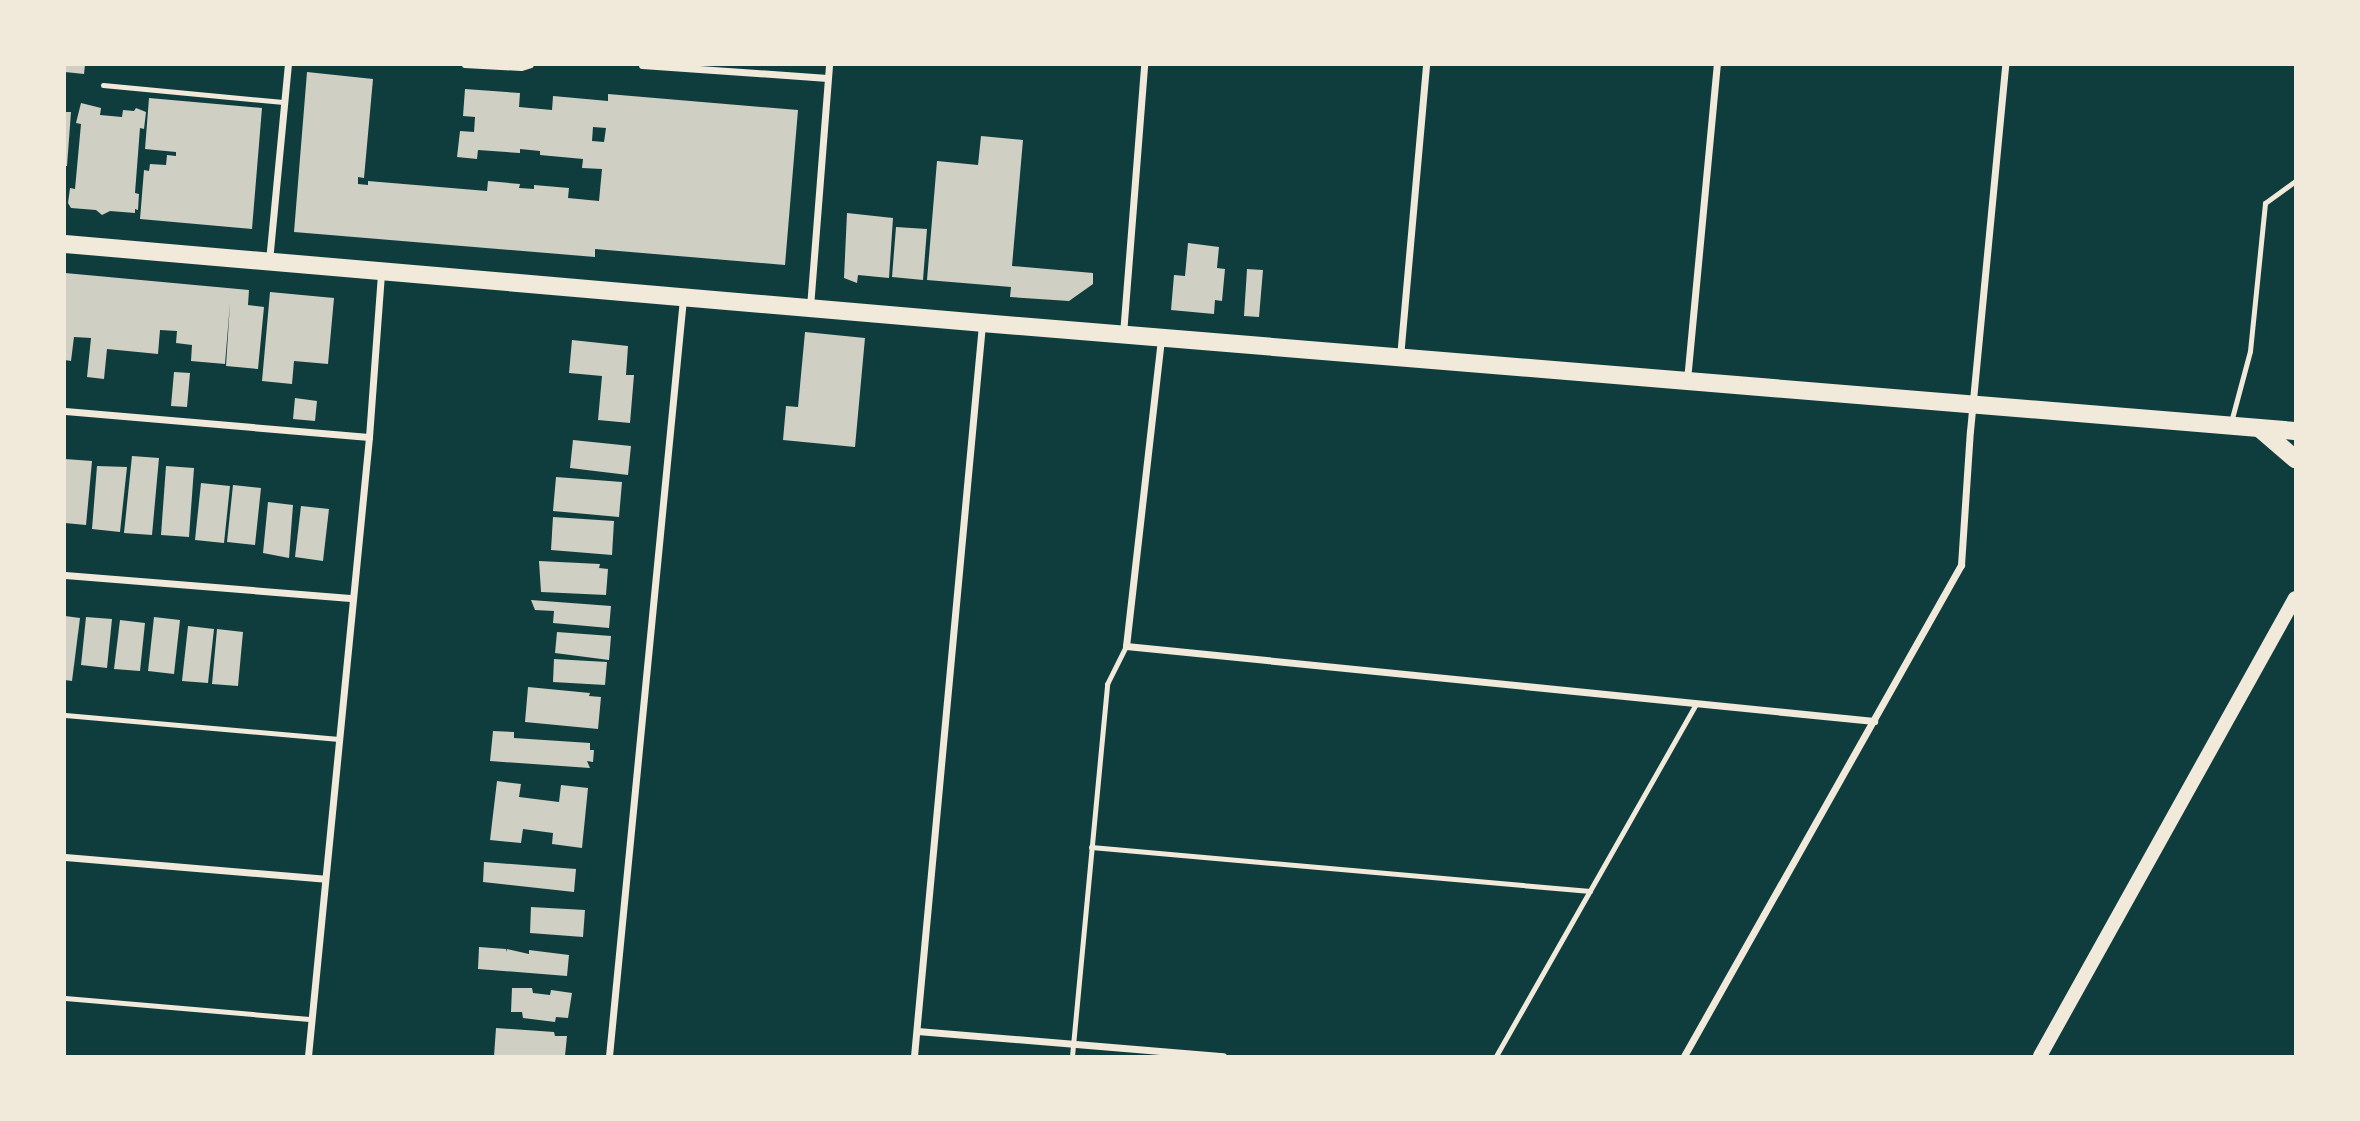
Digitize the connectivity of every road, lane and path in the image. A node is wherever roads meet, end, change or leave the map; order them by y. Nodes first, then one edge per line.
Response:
1 (288, 65) edge
2 (464, 65) edge
3 (531, 65) edge
4 (642, 65) edge
5 (829, 65) edge
6 (1144, 65) edge
7 (1426, 65) edge
8 (1717, 65) edge
9 (2005, 65) edge
10 (828, 78) junction
11 (103, 85) dead end
12 (283, 102) junction
13 (2295, 181) edge
14 (65, 244) edge
15 (269, 262) junction
16 (381, 272) junction
17 (683, 298) junction
18 (810, 308) junction
19 (982, 323) junction
20 (1123, 334) junction
21 (1161, 338) junction
22 (1400, 358) junction
23 (1687, 381) junction
24 (1973, 405) junction
25 (65, 411) edge
26 (2230, 425) junction
27 (2259, 428) junction
28 (2295, 431) edge
29 (369, 438) junction
30 (2295, 459) edge
31 (65, 575) edge
32 (352, 598) junction
33 (2295, 598) edge
34 (2291, 615) edge
35 (1126, 646) junction
36 (1695, 705) junction
37 (65, 715) edge
38 (1874, 721) junction
39 (339, 739) junction
40 (1091, 847) junction
41 (65, 857) edge
42 (325, 879) junction
43 (1590, 891) junction
44 (65, 998) edge
45 (312, 1019) junction
46 (917, 1031) junction
47 (1072, 1045) junction
48 (308, 1056) edge
49 (609, 1056) edge
50 (914, 1056) edge
51 (1072, 1056) edge
52 (1223, 1056) edge
53 (1496, 1056) edge
54 (1684, 1056) edge
55 (2040, 1056) edge

1 - 12 street
2 - 3 lane
4 - 10 street
5 - 10 street
6 - 20 street
7 - 22 street
8 - 23 street
9 - 24 street
10 - 18 street
11 - 12 lane
12 - 15 street
13 - 26 lane
14 - 15 highway
15 - 16 highway
16 - 17 highway
16 - 29 street
17 - 18 highway
17 - 49 street
18 - 19 highway
19 - 20 highway
19 - 46 street
20 - 21 highway
21 - 22 highway
21 - 35 street
22 - 23 highway
23 - 24 highway
24 - 26 highway
24 - 38 street
25 - 29 street
26 - 27 highway
27 - 28 highway
27 - 30 highway
29 - 32 street
31 - 32 street
32 - 39 street
33 - 34 main road
34 - 55 main road
35 - 36 street
35 - 40 lane
36 - 38 street
36 - 43 lane
37 - 39 lane
38 - 54 street
39 - 42 street
40 - 43 lane
40 - 47 lane
41 - 42 street
42 - 45 street
43 - 53 lane
44 - 45 lane
45 - 48 street
46 - 47 street
46 - 50 street
47 - 51 lane
47 - 52 street

